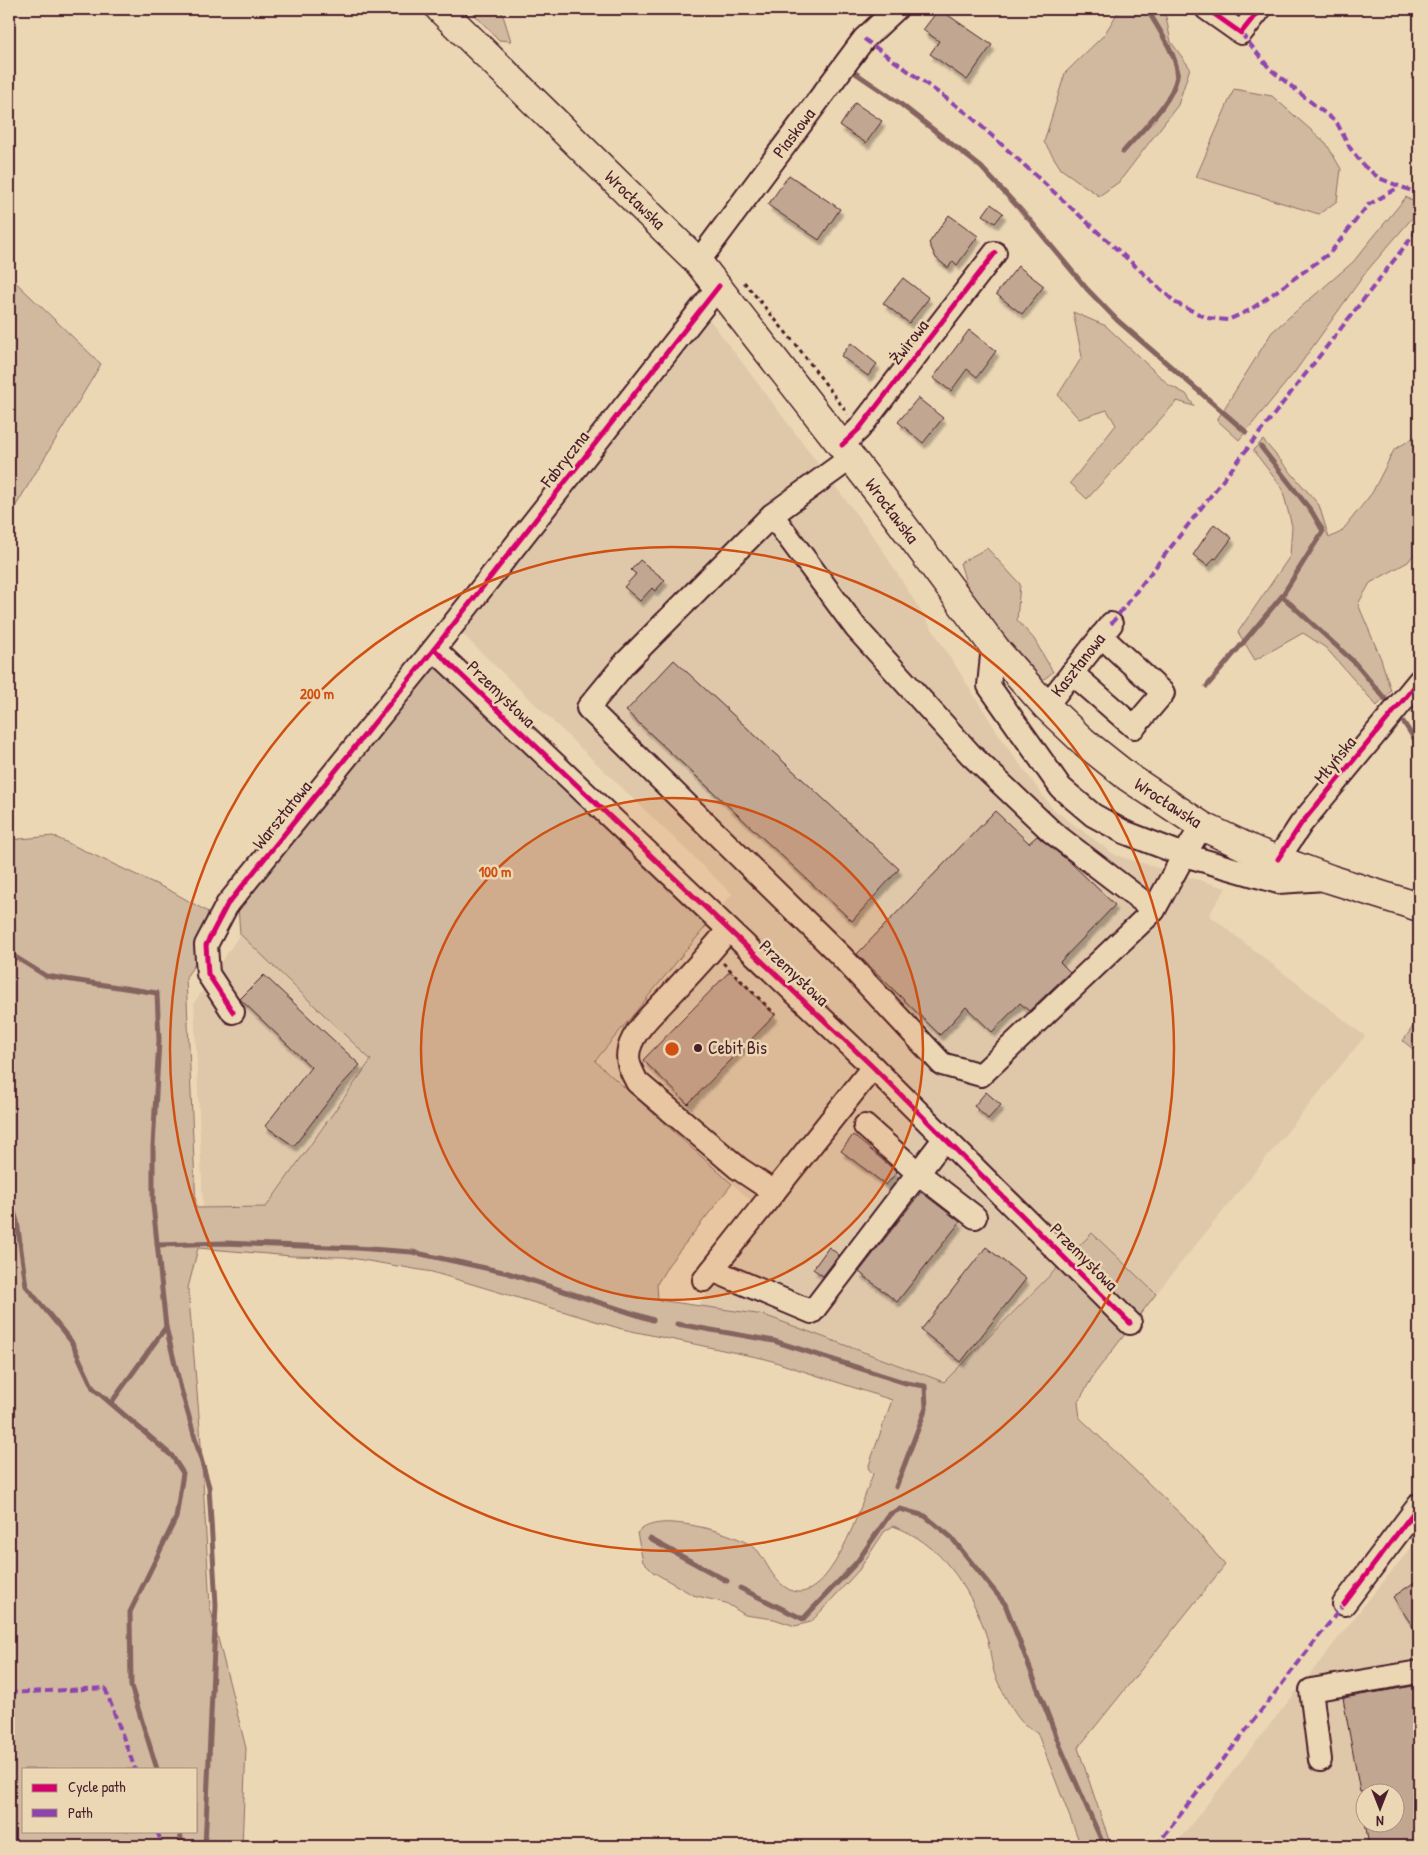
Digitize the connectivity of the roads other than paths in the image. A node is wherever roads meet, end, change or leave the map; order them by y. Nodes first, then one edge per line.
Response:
1 (440, 9) edge
2 (896, 9) edge
3 (1206, 9) edge
4 (1260, 9) edge
5 (995, 253) dead end
6 (698, 262) junction
7 (719, 286) junction
8 (847, 451) junction
9 (772, 515) junction
10 (993, 645) junction
11 (434, 649) junction
12 (1072, 673) junction
13 (1419, 681) edge
14 (1046, 706) junction
15 (1202, 826) junction
16 (1184, 856) junction
17 (1278, 859) junction
18 (1330, 879) junction
19 (1419, 907) edge
20 (1154, 910) junction
21 (728, 930) junction
22 (234, 1012) dead end
23 (874, 1067) junction
24 (865, 1126) dead end
25 (945, 1138) junction
26 (918, 1173) junction
27 (774, 1192) junction
28 (975, 1217) dead end
29 (1130, 1323) dead end
30 (1419, 1505) edge
31 (1344, 1604) dead end
32 (1419, 1672) edge
33 (1320, 1760) dead end

1 - 6 main road, Wrocławska
2 - 6 street, Piaskowa
3 - 4 street
5 - 8 street, Żwirowa
6 - 7 main road, Wrocławska
7 - 8 main road, Wrocławska
7 - 11 street, Fabryczna
8 - 9 street, Żwirowa
8 - 10 main road, Wrocławska
9 - 20 street
9 - 20 street, Żwirowa
10 - 14 main road, Wrocławska
10 - 16 street
11 - 21 street, Przemysłowa
11 - 22 street, Warsztatowa
12 - 12 street, Kasztanowa
12 - 14 street, Kasztanowa
13 - 17 street, Młyńska
14 - 15 main road, Wrocławska
15 - 16 street
15 - 17 main road, Wrocławska
16 - 18 street
16 - 20 street
17 - 18 main road, Wrocławska
18 - 19 main road, Wrocławska
21 - 23 street, Przemysłowa
21 - 27 street
23 - 25 street, Przemysłowa
23 - 27 street
24 - 26 street
25 - 26 street
25 - 29 street, Przemysłowa
26 - 27 street
26 - 28 street
30 - 31 street
32 - 33 street

